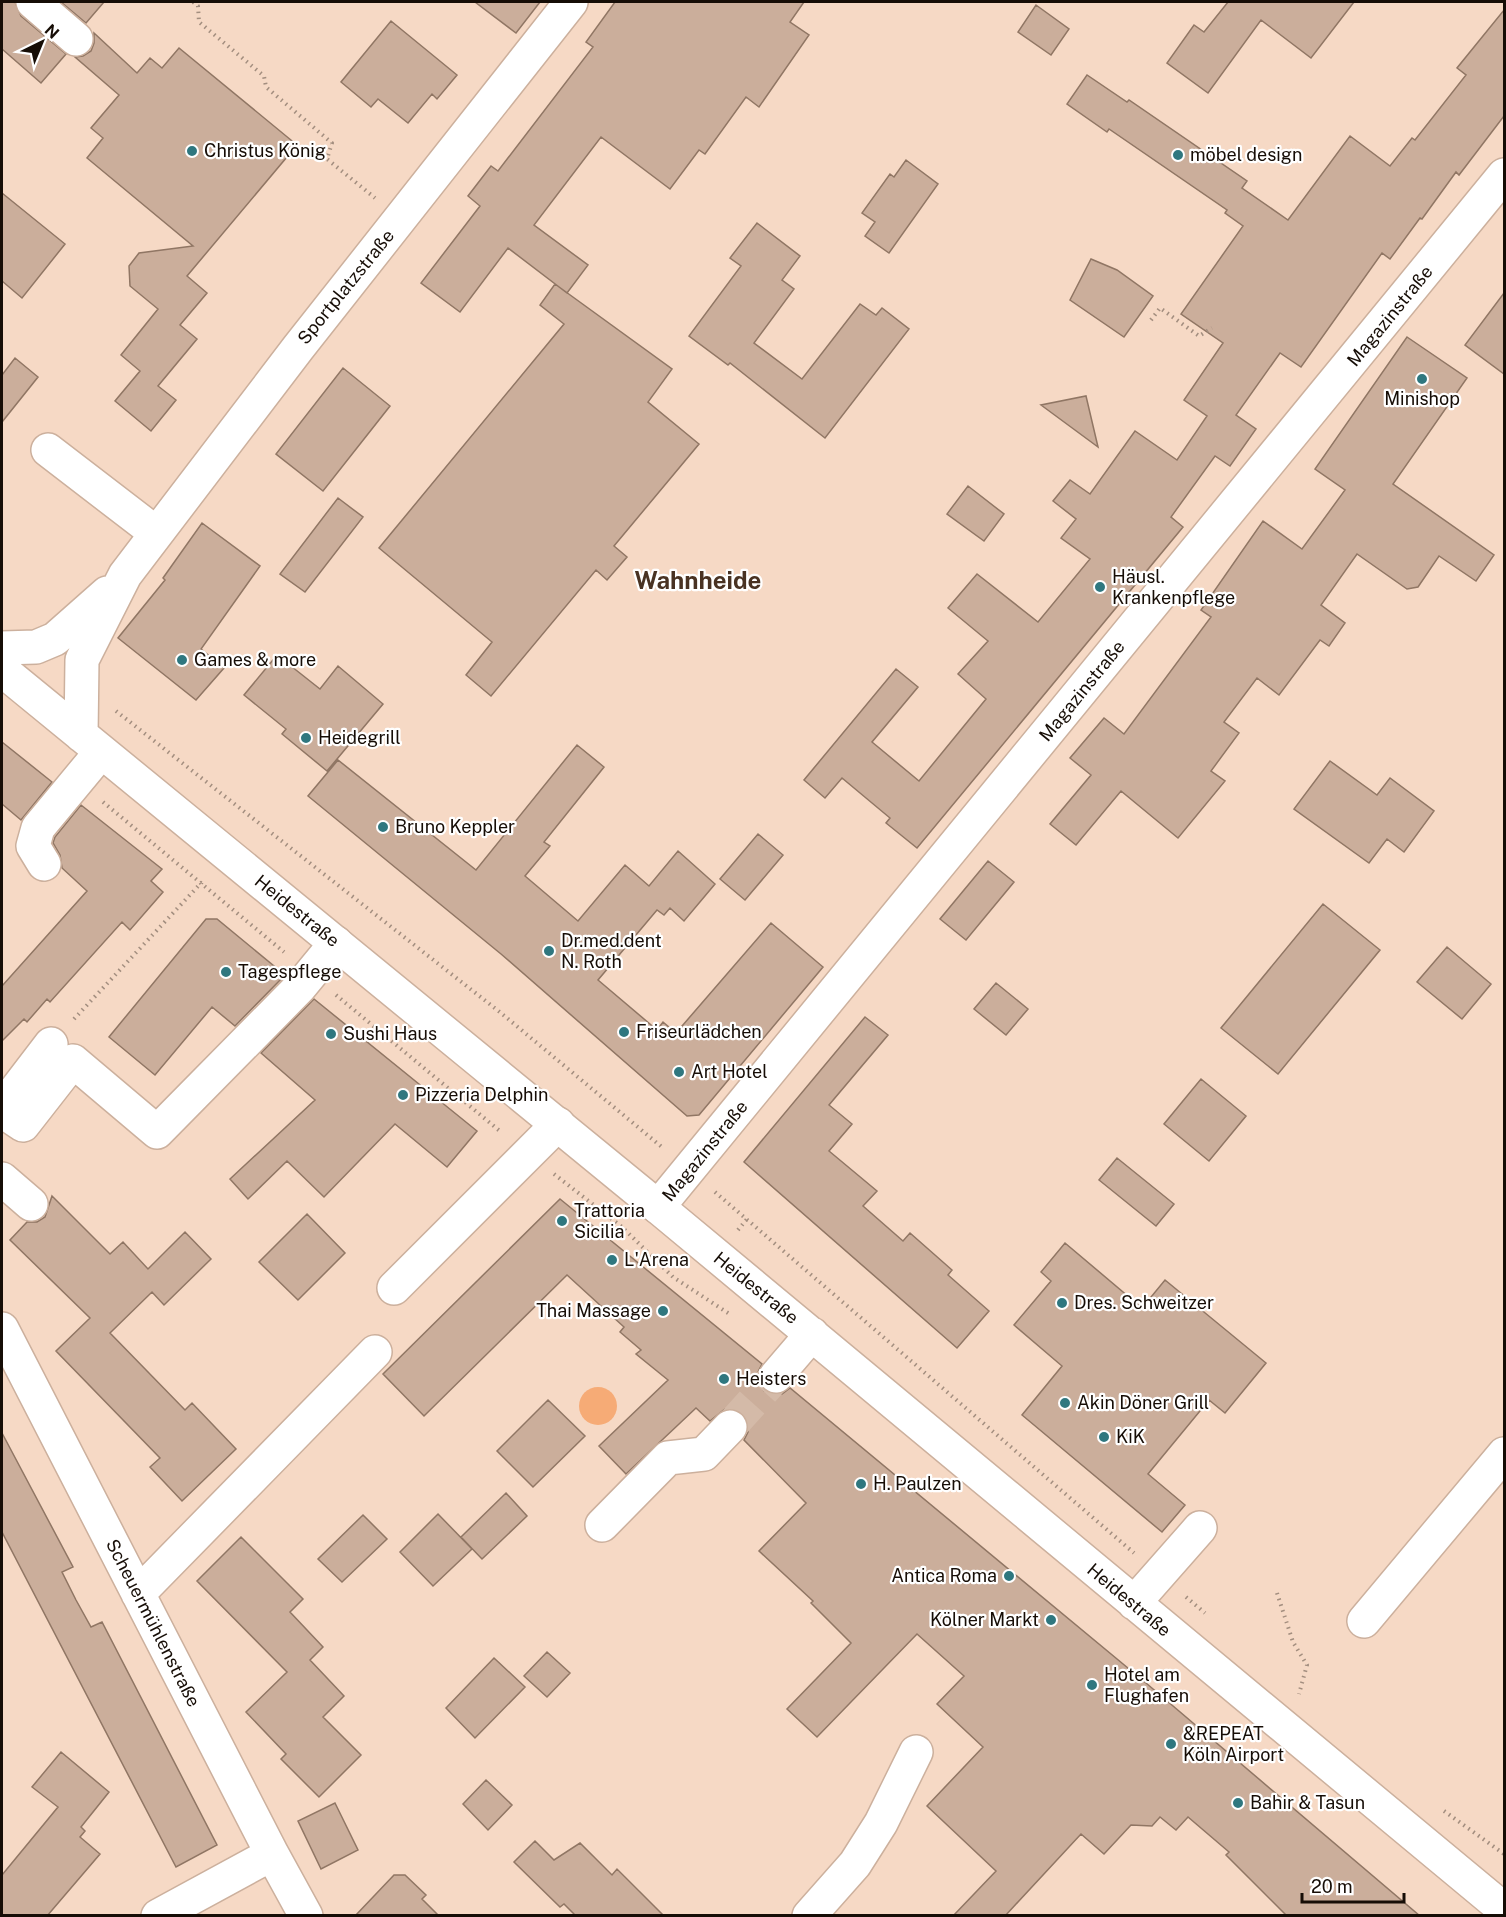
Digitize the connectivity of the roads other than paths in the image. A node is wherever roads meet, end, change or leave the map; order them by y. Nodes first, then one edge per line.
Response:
1 (33, 2) edge
2 (571, 2) edge
3 (76, 39) dead end
4 (1504, 176) edge
5 (48, 450) dead end
6 (156, 533) junction
7 (125, 575) junction
8 (2, 648) edge
9 (2, 670) edge
10 (91, 744) junction
11 (44, 864) dead end
12 (336, 943) junction
13 (51, 1044) road end
14 (2, 1109) edge
15 (558, 1124) junction
16 (2, 1179) edge
17 (31, 1204) dead end
18 (658, 1207) junction
19 (394, 1288) dead end
20 (2, 1329) edge
21 (812, 1334) junction
22 (375, 1352) dead end
23 (776, 1376) tunnel mouth
24 (730, 1427) tunnel mouth
25 (1504, 1454) edge
26 (602, 1525) dead end
27 (1200, 1528) dead end
28 (138, 1593) junction
29 (1134, 1604) junction
30 (1364, 1621) dead end
31 (916, 1752) dead end
32 (272, 1854) junction
33 (1504, 1913) edge
34 (158, 1916) edge
35 (306, 1916) edge
36 (809, 1916) edge

1 - 3 main road
2 - 6 main road, Sportplatzstraße
4 - 18 main road, Magazinstraße
5 - 6 main road
6 - 7 main road, Sportplatzstraße
7 - 8 main road
7 - 10 main road
9 - 10 main road, Heidestraße
10 - 11 main road
10 - 12 main road, Heidestraße
12 - 14 main road
12 - 15 main road, Heidestraße
13 - 14 main road
15 - 18 main road, Heidestraße
15 - 19 main road
16 - 17 main road
18 - 21 main road, Heidestraße
20 - 28 main road, Scheuermühlenstraße
21 - 23 main road
21 - 29 main road, Heidestraße
22 - 28 main road
24 - 26 main road
25 - 30 main road
27 - 29 main road
28 - 32 main road, Scheuermühlenstraße
29 - 33 main road, Heidestraße
31 - 36 main road
32 - 34 main road
32 - 35 main road, Scheuermühlenstraße

